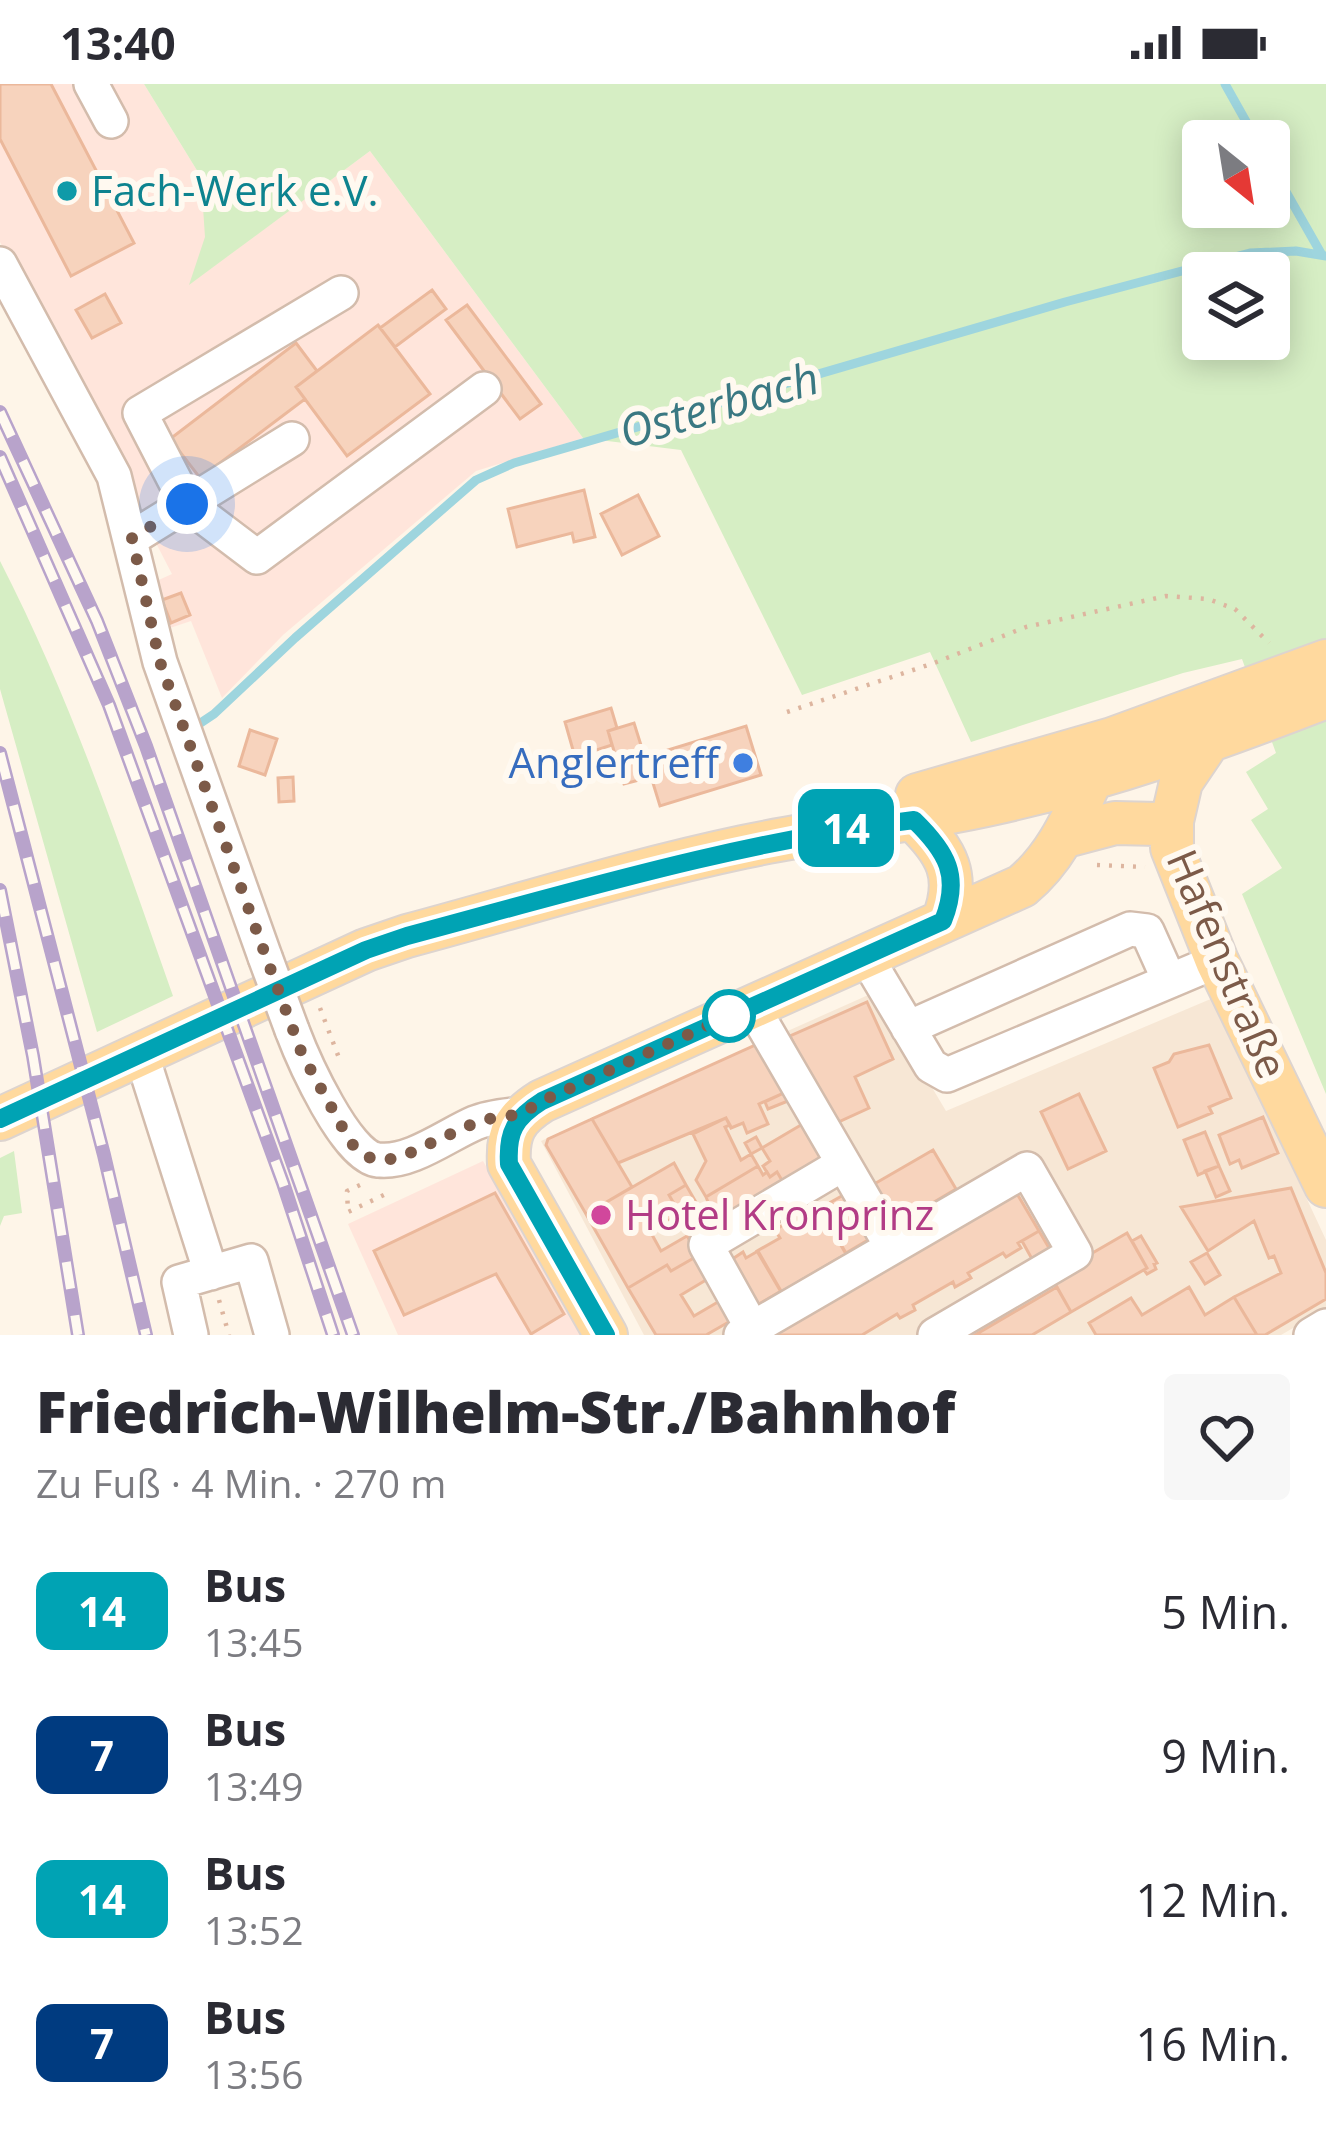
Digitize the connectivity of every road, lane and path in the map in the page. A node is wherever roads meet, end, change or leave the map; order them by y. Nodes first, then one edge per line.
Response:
1 (91, 84) edge
2 (111, 121) dead end
3 (0, 264) edge
4 (340, 292) dead end
5 (484, 389) dead end
6 (292, 439) dead end
7 (187, 504) junction
8 (132, 538) junction
9 (1273, 647) dead end
10 (1326, 661) edge
11 (1326, 697) edge
12 (1259, 705) junction
13 (788, 712) dead end
14 (1208, 742) junction
15 (1110, 762) junction
16 (914, 820) junction
17 (827, 830) junction
18 (1160, 846) junction
19 (1074, 850) junction
20 (943, 921) junction
21 (866, 955) junction
22 (1217, 961) junction
23 (1169, 980) junction
24 (752, 1006) junction
25 (320, 1008) dead end
26 (908, 1028) junction
27 (339, 1052) dead end
28 (141, 1053) junction
29 (521, 1114) junction
30 (0, 1119) edge
31 (843, 1164) junction
32 (1326, 1186) edge
33 (351, 1190) dead end
34 (348, 1212) dead end
35 (892, 1247) junction
36 (211, 1273) junction
37 (1326, 1326) edge
38 (750, 1333) edge
39 (191, 1335) edge
40 (272, 1335) edge
41 (606, 1335) edge
42 (935, 1335) edge
43 (1311, 1335) edge

1 - 2 street
3 - 8 street
4 - 7 street
5 - 7 street
6 - 7 street
7 - 8 street
8 - 29 street, bridge
9 - 13 path
10 - 12 main road
11 - 12 main road
12 - 14 main road
12 - 15 main road
14 - 15 main road
14 - 18 main road, Hafenstraße
15 - 16 main road
15 - 17 main road
15 - 18 main road
15 - 19 main road
16 - 17 main road
16 - 20 main road
17 - 28 main road
18 - 19 path
18 - 19 main road
18 - 22 main road, Hafenstraße
19 - 20 main road
20 - 21 main road
21 - 24 main road
21 - 26 street
22 - 23 street
22 - 32 main road, Hafenstraße
23 - 26 street
23 - 26 street
24 - 29 main road
24 - 31 street
25 - 27 path
28 - 30 main road
28 - 36 street
29 - 41 main road
31 - 35 street
31 - 38 street
33 - 34 path
35 - 38 street
35 - 42 street
36 - 39 street
36 - 40 street
37 - 43 street

